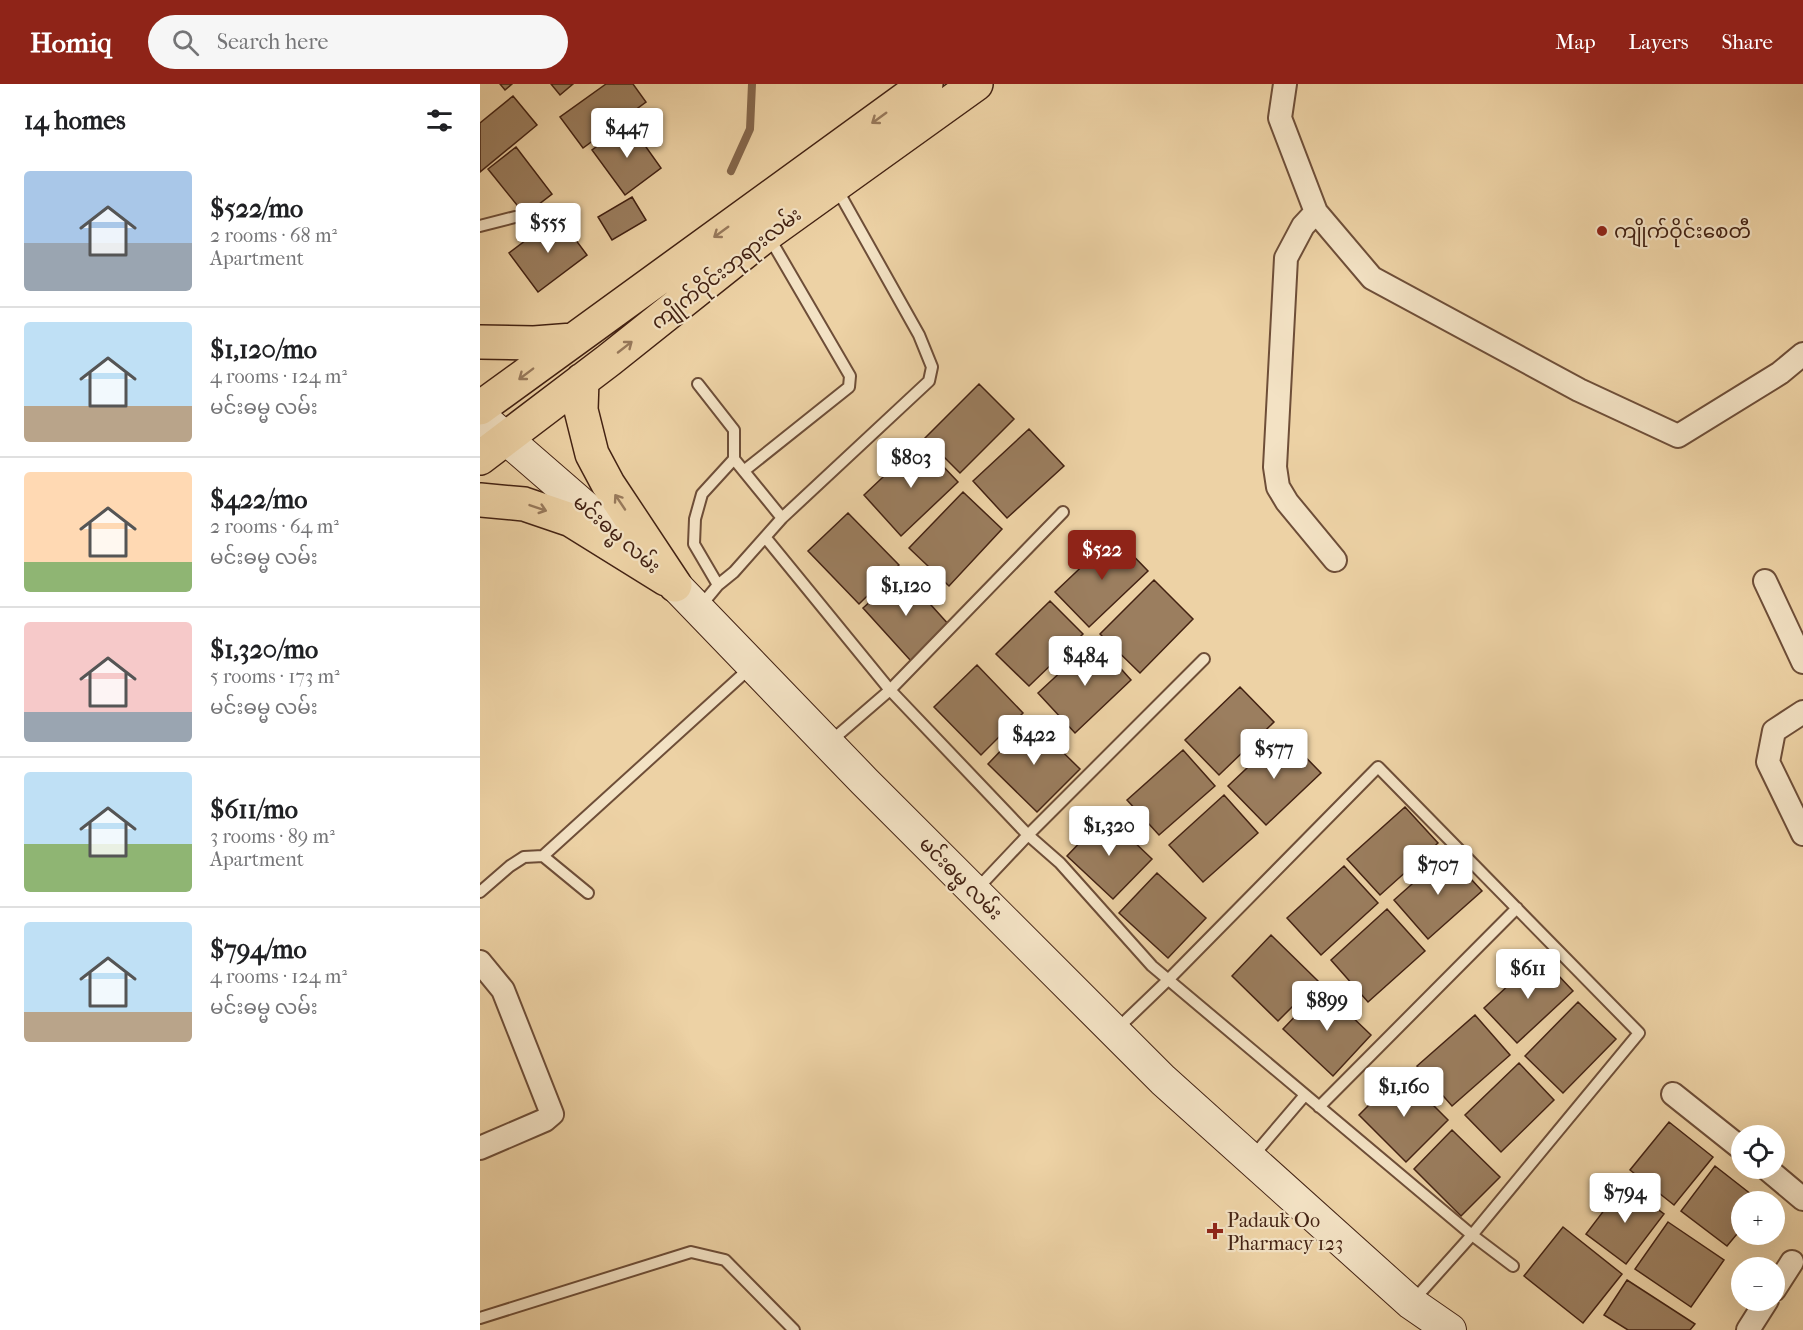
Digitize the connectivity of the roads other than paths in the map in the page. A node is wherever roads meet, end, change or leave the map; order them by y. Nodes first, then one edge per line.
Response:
1 (926, 84) edge
2 (976, 84) edge
3 (1285, 84) edge
4 (836, 186) junction
5 (1316, 212) junction
6 (515, 217) dead end
7 (480, 226) edge
8 (767, 234) junction
9 (573, 339) junction
10 (480, 342) edge
11 (1803, 354) edge
12 (582, 380) junction
13 (698, 384) dead end
14 (480, 408) edge
15 (480, 416) edge
16 (507, 438) junction
17 (480, 458) edge
18 (734, 459) junction
19 (745, 470) junction
20 (480, 500) edge
21 (1063, 512) dead end
22 (782, 518) junction
23 (765, 537) junction
24 (1335, 560) dead end
25 (1765, 581) dead end
26 (675, 585) junction
27 (708, 596) junction
28 (1204, 659) dead end
29 (1803, 662) edge
30 (753, 665) junction
31 (890, 690) junction
32 (1803, 712) edge
33 (829, 743) junction
34 (1803, 834) edge
35 (1028, 835) junction
36 (543, 856) junction
37 (974, 891) junction
38 (480, 892) edge
39 (588, 893) dead end
40 (1517, 908) junction
41 (480, 962) edge
42 (1168, 980) junction
43 (1114, 1032) junction
44 (1673, 1094) dead end
45 (1305, 1095) junction
46 (1319, 1107) junction
47 (1731, 1140) edge
48 (480, 1148) edge
49 (1250, 1159) junction
50 (1779, 1179) edge
51 (1803, 1199) edge
52 (1472, 1235) junction
53 (1792, 1262) dead end
54 (1513, 1266) dead end
55 (1785, 1273) edge
56 (1412, 1303) junction
57 (1760, 1311) edge
58 (480, 1318) edge
59 (794, 1330) edge
60 (1450, 1330) edge
61 (1748, 1330) edge

1 -> 9 main road, ကျိုက်ဝိုင်းဘုရားလမ်း
2 - 4 main road, ကျိုက်ဝိုင်းဘုရားလမ်း
3 - 5 street
4 - 8 main road, ကျိုက်ဝိုင်းဘုရားလမ်း
4 - 22 lane
5 - 11 street
5 - 24 street
6 - 7 lane
12 -> 8 main road, ကျိုက်ဝိုင်းဘုရားလမ်း
8 - 19 lane
9 - 10 main road
9 -> 14 main road, ကျိုက်ဝိုင်းဘုရားလမ်း
12 - 16 main road, ကျိုက်ဝိုင်းဘုရားလမ်း
26 -> 12 main road
13 - 18 lane
15 - 16 main road, မင်းဓမ္မ လမ်း
16 - 17 main road, ကျိုက်ဝိုင်းဘုရားလမ်း
16 - 26 main road, မင်းဓမ္မ လမ်း
18 - 19 lane
18 - 27 lane
19 - 22 lane
20 -> 26 main road
21 - 31 lane
22 - 23 lane
23 - 27 lane
23 - 31 lane
25 - 29 street
26 - 27 main road, မင်းဓမ္မ လမ်း
27 - 30 main road, မင်းဓမ္မ လမ်း
28 - 35 lane
30 - 33 main road, မင်းဓမ္မ လမ်း
30 - 36 lane
31 - 33 lane
31 - 35 lane
32 - 34 street
33 - 37 main road, မင်းဓမ္မ လမ်း
35 - 37 lane
35 - 42 lane
36 - 38 lane
36 - 39 lane
37 - 43 main road, မင်းဓမ္မ လမ်း
40 - 42 lane
40 - 46 lane
40 - 52 lane
41 - 48 street
42 - 43 lane
42 - 45 lane
43 - 49 main road, မင်းဓမ္မ လမ်း
44 - 47 street
45 - 46 lane
45 - 49 lane
46 - 52 lane
49 - 56 main road, မင်းဓမ္မ လမ်း
50 - 51 street
52 - 54 lane
52 - 56 lane
53 - 55 street
56 - 60 main road, မင်းဓမ္မ လမ်း
57 - 61 street
58 - 59 lane

